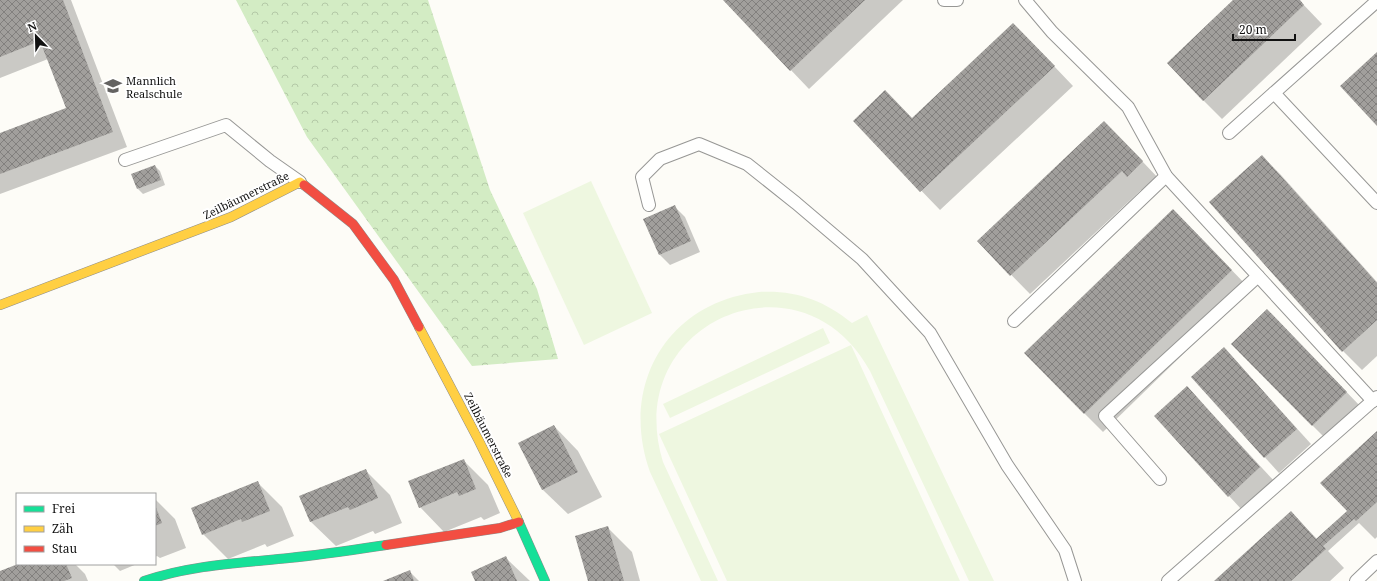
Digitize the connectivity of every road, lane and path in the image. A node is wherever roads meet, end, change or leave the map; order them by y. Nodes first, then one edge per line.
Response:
1 (944, 0) edge
2 (957, 0) edge
3 (1025, 0) edge
4 (1377, 1) edge
5 (1274, 93) junction
6 (1229, 133) dead end
7 (126, 160) dead end
8 (1166, 176) junction
9 (300, 182) junction
10 (1377, 203) edge
11 (649, 205) dead end
12 (1258, 276) junction
13 (0, 305) edge
14 (1014, 320) dead end
15 (1375, 399) edge
16 (1160, 479) dead end
17 (519, 522) junction
18 (1377, 561) edge
19 (144, 581) edge
20 (545, 581) edge
21 (1076, 581) edge
22 (1168, 581) edge
23 (1356, 581) edge

1 - 2 lane
3 - 8 lane
4 - 5 lane
5 - 6 lane
5 - 10 lane
7 - 9 lane
8 - 12 lane
8 - 14 lane
9 - 13 street, Zeilbäumerstraße
9 - 17 street, Zeilbäumerstraße
11 - 21 lane
12 - 15 lane
12 - 16 lane
15 - 22 lane
17 - 19 street
17 - 20 street, Zeilbäumerstraße
18 - 23 lane

